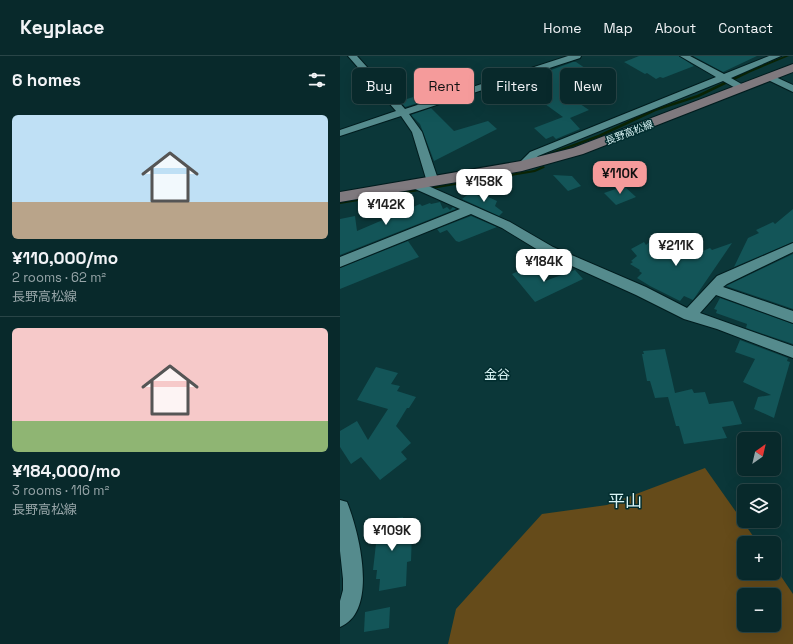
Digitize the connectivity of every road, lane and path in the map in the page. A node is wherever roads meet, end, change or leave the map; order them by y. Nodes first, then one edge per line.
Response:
1 (352, 56) edge
2 (577, 56) edge
3 (684, 56) edge
4 (777, 56) edge
5 (793, 68) edge
6 (769, 77) junction
7 (731, 82) junction
8 (793, 89) edge
9 (402, 112) junction
10 (340, 133) edge
11 (522, 166) junction
12 (425, 187) junction
13 (340, 197) edge
14 (472, 209) junction
15 (793, 247) edge
16 (340, 262) edge
17 (713, 289) junction
18 (689, 315) junction
19 (793, 317) edge
20 (793, 352) edge
21 (340, 508) edge
22 (340, 617) edge

1 - 9 street
2 - 9 street
3 - 7 street
4 - 7 street
5 - 6 main road, 長野高松線
6 - 7 main road, 長野高松線
6 - 8 street
7 - 11 main road, 長野高松線
7 - 11 street
9 - 10 street
9 - 12 street
11 - 12 main road, 長野高松線
12 - 13 main road, 長野高松線
12 - 14 street
14 - 16 street
14 - 18 street
15 - 17 street
17 - 18 street
17 - 19 street
18 - 20 street
21 - 22 street

